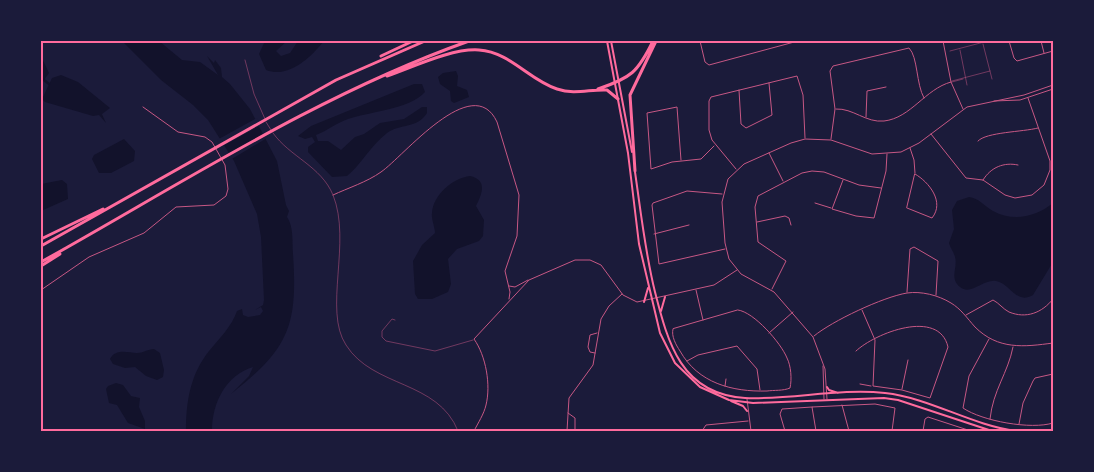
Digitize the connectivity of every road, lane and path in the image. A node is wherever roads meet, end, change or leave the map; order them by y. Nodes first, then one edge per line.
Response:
1 (413, 41) edge
2 (425, 41) edge
3 (469, 41) edge
4 (607, 41) edge
5 (611, 41) edge
6 (654, 41) edge
7 (700, 41) edge
8 (798, 41) edge
9 (943, 41) edge
10 (988, 41) edge
11 (1009, 41) edge
12 (1041, 41) edge
13 (983, 43) junction
14 (960, 48) junction
15 (950, 50) dead end
16 (1053, 51) edge
17 (1044, 54) junction
18 (245, 60) dead end
19 (356, 69) junction
20 (990, 71) junction
21 (964, 78) junction
22 (992, 79) dead end
23 (617, 82) junction
24 (769, 82) junction
25 (950, 82) junction
26 (364, 84) junction
27 (967, 85) dead end
28 (1053, 85) edge
29 (886, 87) dead end
30 (1053, 89) edge
31 (739, 90) junction
32 (590, 91) junction
33 (1027, 94) junction
34 (924, 98) junction
35 (1028, 98) junction
36 (618, 99) junction
37 (990, 101) junction
38 (143, 107) dead end
39 (835, 109) junction
40 (963, 109) junction
41 (865, 118) junction
42 (1038, 128) junction
43 (931, 134) junction
44 (805, 139) junction
45 (831, 140) junction
46 (978, 141) dead end
47 (715, 145) junction
48 (910, 148) junction
49 (769, 153) junction
50 (887, 154) junction
51 (681, 160) junction
52 (1018, 165) dead end
53 (736, 170) junction
54 (635, 171) junction
55 (915, 174) junction
56 (844, 180) junction
57 (983, 180) junction
58 (783, 182) junction
59 (881, 188) junction
60 (722, 194) junction
61 (332, 195) junction
62 (121, 201) junction
63 (815, 203) dead end
64 (832, 208) junction
65 (756, 223) junction
66 (689, 225) dead end
67 (791, 225) dead end
68 (654, 234) junction
69 (41, 239) edge
70 (73, 244) junction
71 (41, 246) edge
72 (725, 249) junction
73 (41, 262) edge
74 (41, 266) edge
75 (737, 270) junction
76 (529, 280) junction
77 (507, 283) junction
78 (648, 283) junction
79 (41, 290) edge
80 (696, 290) junction
81 (772, 290) junction
82 (907, 293) junction
83 (622, 294) junction
84 (936, 296) junction
85 (665, 297) junction
86 (657, 299) junction
87 (1053, 299) edge
88 (509, 300) junction
89 (653, 300) junction
90 (644, 302) junction
91 (1050, 303) junction
92 (1053, 305) edge
93 (862, 310) junction
94 (793, 312) junction
95 (965, 315) junction
96 (661, 316) junction
97 (395, 320) dead end
98 (704, 321) junction
99 (769, 333) junction
100 (598, 334) junction
101 (813, 337) junction
102 (990, 338) junction
103 (474, 339) junction
104 (875, 340) junction
105 (1053, 343) edge
106 (1014, 346) junction
107 (856, 351) dead end
108 (596, 353) junction
109 (908, 360) dead end
110 (687, 362) junction
111 (824, 365) junction
112 (1053, 374) edge
113 (726, 379) dead end
114 (860, 384) dead end
115 (873, 386) junction
116 (724, 387) junction
117 (827, 387) junction
118 (902, 390) junction
119 (760, 391) junction
120 (840, 394) junction
121 (823, 395) junction
122 (827, 395) junction
123 (747, 398) junction
124 (827, 399) junction
125 (728, 400) junction
126 (824, 400) junction
127 (747, 402) junction
128 (842, 405) junction
129 (812, 406) junction
130 (747, 411) junction
131 (567, 413) junction
132 (990, 418) junction
133 (748, 421) junction
134 (1053, 423) edge
135 (1020, 425) junction
136 (474, 430) edge
137 (458, 431) edge
138 (566, 431) edge
139 (575, 431) edge
140 (702, 431) edge
141 (751, 431) edge
142 (785, 431) edge
143 (816, 431) edge
144 (849, 431) edge
145 (892, 431) edge
146 (923, 431) edge
147 (971, 431) edge
148 (992, 431) edge
149 (1016, 431) edge

1 - 19 highway
2 - 19 highway
3 - 26 highway
4 - 23 main road
5 - 23 main road
6 - 23 highway
6 - 54 highway
7 - 8 street
9 - 25 street
10 - 13 lane
11 - 17 street
12 - 17 street
13 - 14 lane
13 - 20 lane
14 - 15 lane
14 - 21 lane
16 - 17 street
18 - 61 lane
19 - 62 highway
20 - 21 lane
20 - 22 lane
21 - 25 lane
21 - 27 lane
23 - 32 highway
23 - 36 main road
23 - 54 main road
24 - 31 street
24 - 31 street
24 - 44 street
25 - 34 street
25 - 40 street
26 - 32 highway
26 - 70 highway
28 - 33 street
29 - 41 street
30 - 35 street
31 - 47 street
32 - 36 highway
33 - 35 street
33 - 37 street
34 - 39 street
34 - 41 street
35 - 37 street
35 - 42 street
36 - 78 main road
37 - 40 street
38 - 79 street
39 - 41 street
39 - 45 street
40 - 43 street
42 - 46 street
42 - 57 street
43 - 48 street
43 - 57 street
44 - 45 street
44 - 49 street
45 - 50 street
47 - 51 street
47 - 53 street
48 - 50 street
48 - 55 street
49 - 53 street
49 - 58 street
50 - 59 street
51 - 51 street
52 - 57 street
53 - 60 street
54 - 86 main road
55 - 55 street
56 - 58 street
56 - 59 street
56 - 64 street
58 - 65 street
59 - 64 street
60 - 68 street
60 - 72 street
61 - 77 street
61 - 137 lane
62 - 69 highway
62 - 71 highway
63 - 64 street
65 - 67 street
65 - 81 street
66 - 68 street
68 - 72 street
70 - 73 highway
70 - 74 highway
72 - 75 street
75 - 80 street
75 - 81 street
76 - 77 street
76 - 83 street
76 - 88 street
77 - 88 street
78 - 89 main road
78 - 90 main road
80 - 85 street
80 - 98 street
81 - 94 street
82 - 84 street
82 - 84 street
82 - 93 street
83 - 90 street
83 - 100 street
84 - 95 street
85 - 86 street
85 - 96 main road
86 - 89 street
86 - 96 main road
87 - 91 street
88 - 103 street
89 - 90 street
89 - 125 main road
91 - 92 street
91 - 95 street
93 - 101 street
93 - 104 street
94 - 99 street
94 - 101 street
95 - 102 street
96 - 123 main road
97 - 103 lane
98 - 99 street
98 - 110 street
99 - 119 street
100 - 108 street
100 - 108 street
101 - 111 street
102 - 106 street
102 - 132 street
103 - 136 street
104 - 107 street
104 - 115 street
104 - 118 street
105 - 106 street
106 - 132 street
108 - 131 street
109 - 118 street
110 - 116 street
110 - 119 street
111 - 117 street
111 - 121 street
112 - 135 street
113 - 116 street
114 - 115 street
115 - 118 street
116 - 119 street
117 - 120 main road
117 - 122 street
120 - 122 main road
120 - 149 main road
121 - 122 main road
121 - 123 main road
121 - 126 street
122 - 124 street
123 - 127 street
124 - 126 main road
124 - 148 main road
125 - 127 main road
125 - 130 main road
126 - 127 main road
127 - 130 street
128 - 129 street
128 - 144 street
128 - 145 street
129 - 142 street
129 - 143 street
130 - 133 street
131 - 138 street
131 - 139 street
132 - 135 street
133 - 140 street
133 - 141 street
134 - 135 street
146 - 147 street

